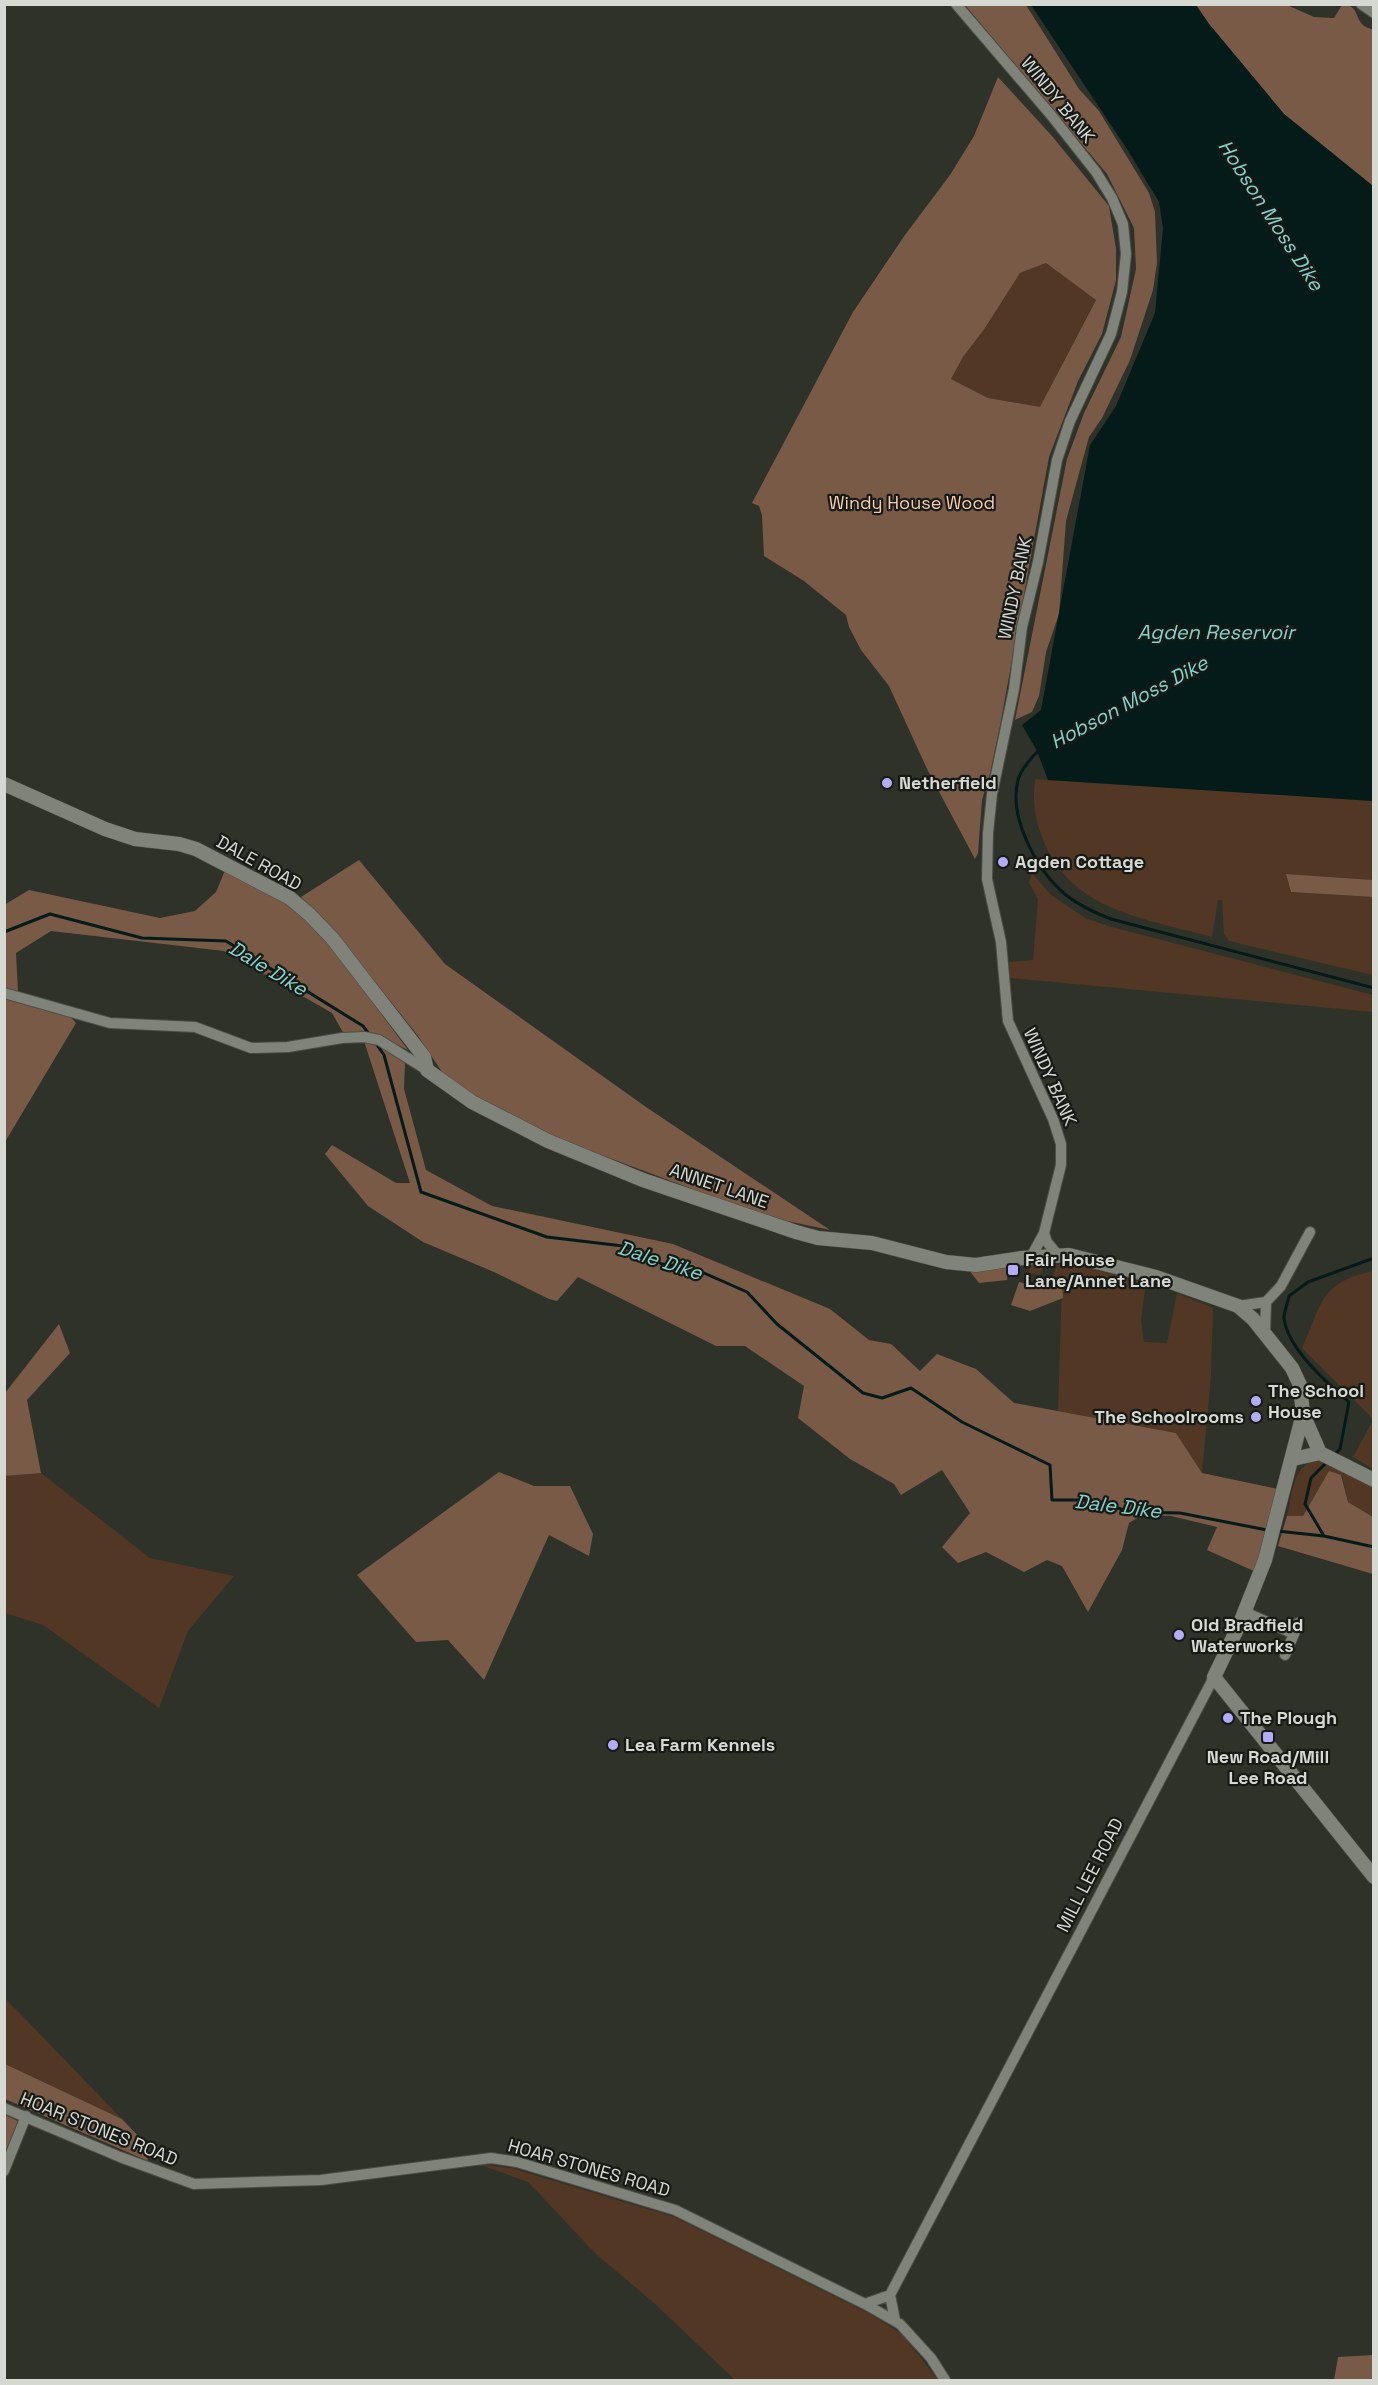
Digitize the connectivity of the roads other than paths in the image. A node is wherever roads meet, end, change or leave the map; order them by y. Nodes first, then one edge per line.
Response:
1 (956, 4) edge
2 (1360, 4) edge
3 (1374, 13) edge
4 (4, 784) edge
5 (4, 993) edge
6 (427, 1070) junction
7 (1044, 1233) junction
8 (1310, 1233) dead end
9 (1057, 1254) junction
10 (1027, 1257) junction
11 (1266, 1302) junction
12 (1238, 1306) junction
13 (1264, 1333) junction
14 (1303, 1414) junction
15 (1321, 1454) junction
16 (1293, 1459) junction
17 (1374, 1480) edge
18 (1245, 1612) junction
19 (1298, 1623) dead end
20 (1294, 1634) junction
21 (1285, 1655) dead end
22 (1214, 1677) junction
23 (1374, 1877) edge
24 (4, 2108) edge
25 (26, 2116) junction
26 (4, 2171) edge
27 (890, 2295) junction
28 (865, 2304) junction
29 (895, 2320) junction
30 (945, 2380) edge

1 - 7 street, WINDY BANK
2 - 3 street
4 - 6 street, DALE ROAD
5 - 6 street
6 - 10 street, ANNET LANE
7 - 9 street
7 - 10 street, WINDY BANK
8 - 11 street
9 - 10 street, ANNET LANE
9 - 12 street, ANNET LANE
11 - 12 street
11 - 13 street
12 - 13 street
13 - 14 street
14 - 15 street
14 - 16 street, MILL LEE ROAD
15 - 16 street
15 - 17 street
16 - 18 street, MILL LEE ROAD
18 - 20 street
18 - 22 street, MILL LEE ROAD
19 - 20 street
20 - 21 street
22 - 23 street
22 - 27 street, MILL LEE ROAD
24 - 25 street, HOAR STONES ROAD
25 - 26 street
25 - 28 street, HOAR STONES ROAD
27 - 28 street
27 - 29 street
28 - 29 street, HOAR STONES ROAD
29 - 30 street, HOAR STONES ROAD

